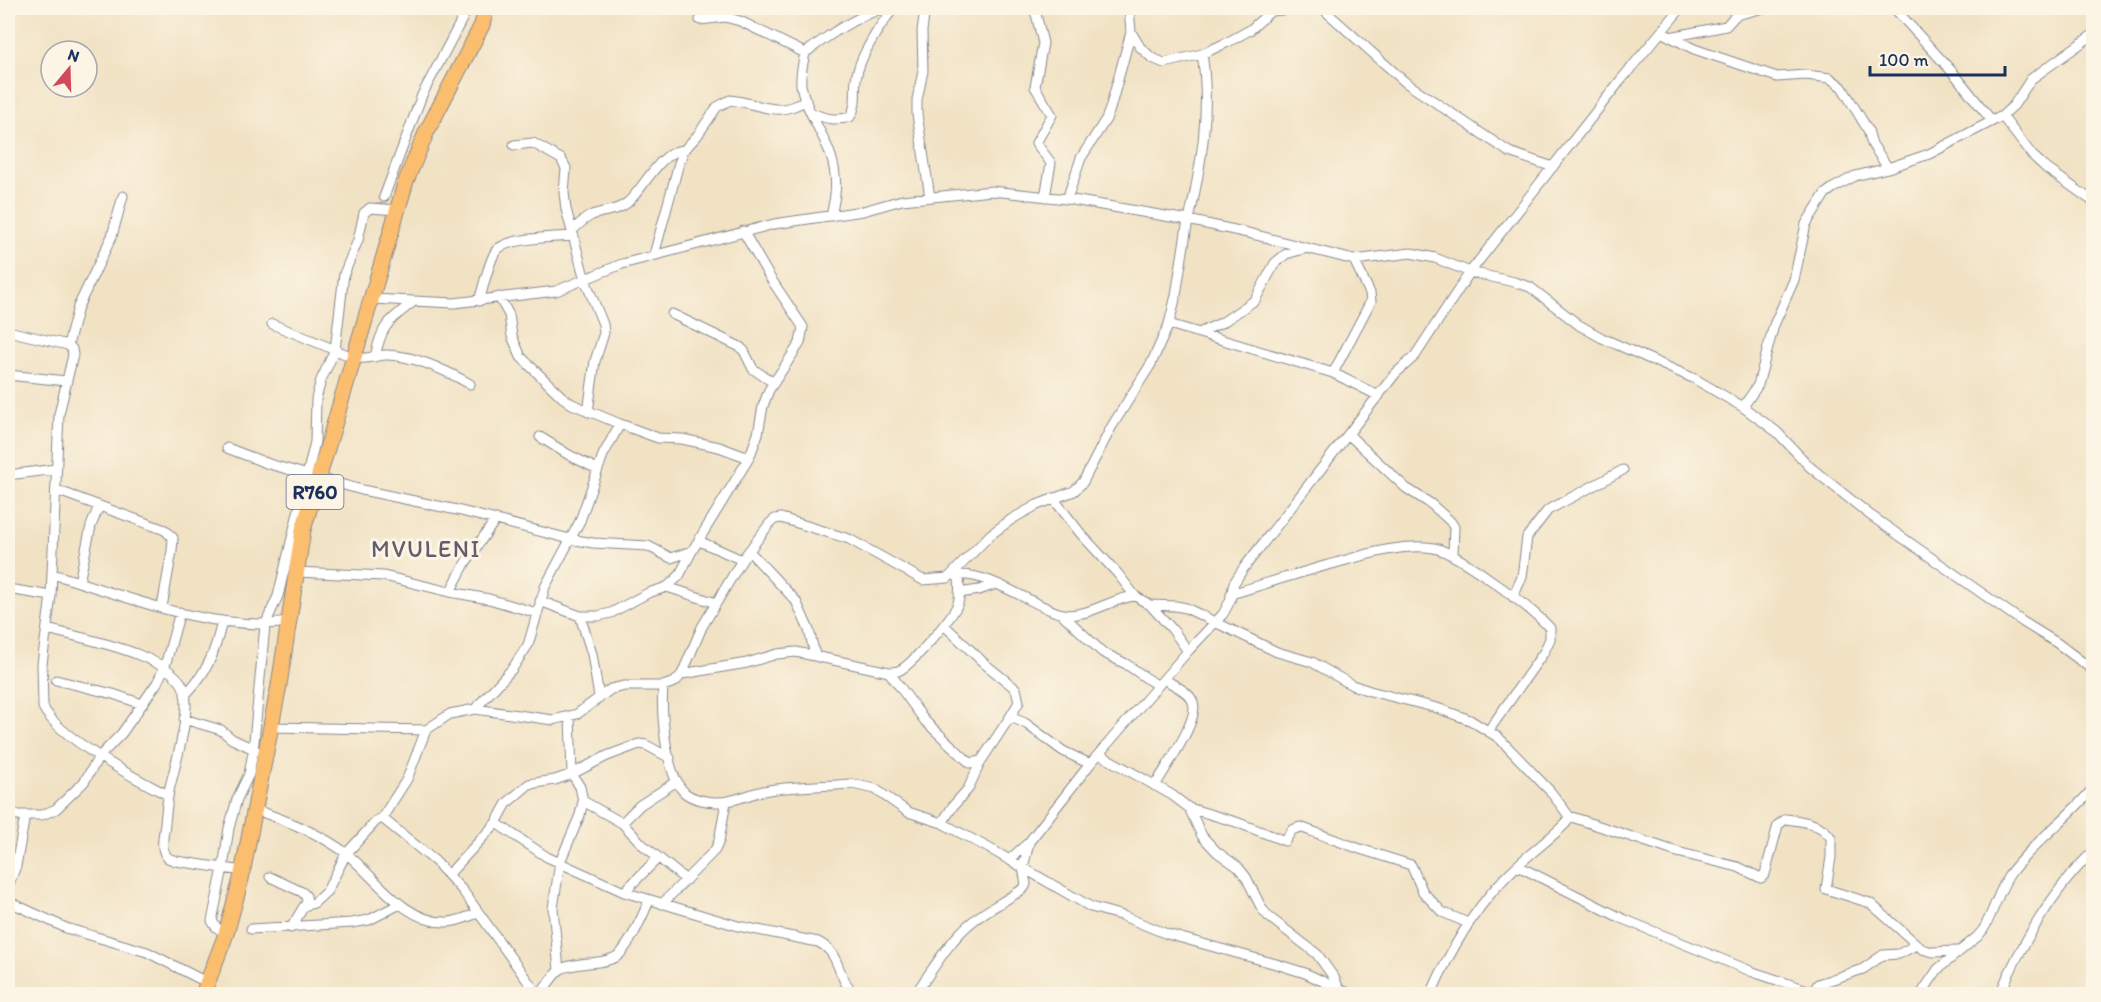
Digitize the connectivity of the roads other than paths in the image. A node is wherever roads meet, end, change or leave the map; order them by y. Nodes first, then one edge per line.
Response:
1 (468, 8) edge
2 (486, 8) edge
3 (886, 8) edge
4 (894, 8) edge
5 (925, 8) edge
6 (1032, 8) edge
7 (1129, 8) edge
8 (1304, 8) edge
9 (1324, 8) edge
10 (1681, 8) edge
11 (1764, 8) edge
12 (1894, 8) edge
13 (700, 20) dead end
14 (1131, 32) junction
15 (1666, 34) junction
16 (2094, 34) edge
17 (805, 53) junction
18 (1202, 54) junction
19 (806, 100) junction
20 (812, 113) junction
21 (2002, 116) junction
22 (1992, 122) junction
23 (514, 145) dead end
24 (684, 150) junction
25 (1553, 167) junction
26 (1888, 168) junction
27 (123, 196) dead end
28 (384, 197) junction
29 (930, 197) junction
30 (1046, 197) junction
31 (1067, 200) junction
32 (2094, 202) edge
33 (370, 208) junction
34 (392, 209) junction
35 (831, 216) junction
36 (1188, 220) junction
37 (743, 231) junction
38 (574, 233) junction
39 (1308, 248) junction
40 (654, 255) junction
41 (1354, 260) junction
42 (1470, 272) junction
43 (585, 280) junction
44 (499, 297) junction
45 (372, 299) junction
46 (479, 301) junction
47 (413, 302) junction
48 (672, 314) dead end
49 (272, 324) dead end
50 (1169, 324) junction
51 (8, 331) edge
52 (1201, 333) junction
53 (68, 345) junction
54 (335, 350) junction
55 (375, 357) junction
56 (355, 358) junction
57 (1333, 373) junction
58 (8, 375) edge
59 (66, 381) junction
60 (774, 383) junction
61 (470, 384) dead end
62 (1379, 396) junction
63 (1743, 407) junction
64 (588, 412) junction
65 (620, 424) junction
66 (1349, 435) junction
67 (540, 438) dead end
68 (227, 448) dead end
69 (749, 458) junction
70 (56, 469) junction
71 (597, 469) junction
72 (1623, 470) dead end
73 (8, 476) edge
74 (313, 477) junction
75 (56, 490) junction
76 (1053, 498) junction
77 (99, 506) junction
78 (496, 519) junction
79 (299, 526) junction
80 (570, 539) junction
81 (699, 541) junction
82 (692, 551) junction
83 (749, 551) junction
84 (1453, 554) junction
85 (742, 560) junction
86 (296, 572) junction
87 (53, 574) junction
88 (959, 574) junction
89 (679, 576) junction
90 (948, 578) junction
91 (79, 582) junction
92 (996, 584) junction
93 (667, 587) junction
94 (8, 589) edge
95 (450, 592) junction
96 (689, 593) junction
97 (960, 593) junction
98 (1231, 594) junction
99 (51, 596) junction
100 (1135, 596) junction
101 (1513, 597) junction
102 (540, 601) junction
103 (716, 603) junction
104 (1150, 605) junction
105 (162, 607) junction
106 (180, 612) junction
107 (537, 613) junction
108 (1062, 614) junction
109 (580, 616) junction
110 (1215, 621) junction
111 (222, 622) junction
112 (289, 622) junction
113 (265, 625) junction
114 (944, 625) junction
115 (47, 629) junction
116 (1188, 651) junction
117 (815, 655) junction
118 (165, 666) junction
119 (2094, 671) edge
120 (889, 672) junction
121 (682, 674) junction
122 (56, 680) dead end
123 (1161, 683) junction
124 (663, 686) junction
125 (185, 695) junction
126 (599, 697) junction
127 (142, 704) junction
128 (475, 709) junction
129 (570, 717) junction
130 (1010, 717) junction
131 (184, 719) junction
132 (271, 727) junction
133 (426, 730) junction
134 (1489, 730) junction
135 (259, 751) junction
136 (1099, 754) junction
137 (99, 757) junction
138 (670, 758) junction
139 (1090, 764) junction
140 (973, 767) junction
141 (572, 774) junction
142 (677, 781) junction
143 (1155, 786) junction
144 (2093, 788) edge
145 (168, 795) junction
146 (583, 801) junction
147 (726, 802) junction
148 (1189, 808) junction
149 (256, 810) junction
150 (8, 814) edge
151 (25, 816) junction
152 (1569, 816) junction
153 (382, 818) junction
154 (496, 823) junction
155 (622, 823) junction
156 (942, 823) junction
157 (228, 837) junction
158 (249, 841) junction
159 (1029, 842) junction
160 (2094, 851) edge
161 (346, 854) junction
162 (658, 858) junction
163 (1010, 859) junction
164 (560, 862) junction
165 (1518, 866) junction
166 (223, 868) junction
167 (1023, 868) junction
168 (243, 871) junction
169 (448, 875) junction
170 (270, 877) dead end
171 (686, 880) junction
172 (8, 886) edge
173 (624, 892) junction
174 (649, 901) junction
175 (8, 903) edge
176 (308, 903) junction
177 (400, 904) junction
178 (662, 904) junction
179 (478, 912) junction
180 (1468, 922) junction
181 (291, 928) junction
182 (251, 929) dead end
183 (226, 934) junction
184 (1916, 945) junction
185 (1958, 951) junction
186 (559, 970) junction
187 (206, 989) edge
188 (1343, 993) edge
189 (1813, 993) edge
190 (539, 994) edge
191 (854, 994) edge
192 (915, 994) edge
193 (1431, 994) edge
194 (1922, 994) edge
195 (2000, 994) edge

1 - 28 street
2 - 34 main road, R760
3 - 17 street
4 - 20 street
5 - 29 street
6 - 30 street
7 - 14 street
8 - 9 street
8 - 18 street
9 - 25 street
10 - 15 street
11 - 15 street
12 - 22 street
13 - 17 street
14 - 18 street
14 - 31 street
15 - 25 street
15 - 26 street
16 - 21 street
17 - 19 street
18 - 36 street
19 - 20 street
19 - 24 street
20 - 35 street
21 - 22 street
21 - 32 street
22 - 26 street
23 - 38 street
24 - 38 street
24 - 40 street
25 - 42 street
26 - 63 street
27 - 53 street
28 - 33 street
28 - 34 street
29 - 30 street
29 - 35 street
30 - 31 street
31 - 36 street
33 - 34 street
33 - 54 street
34 - 45 main road, R760
35 - 37 street
36 - 39 street
36 - 50 street
37 - 40 street
37 - 60 street
38 - 43 street
38 - 46 street
39 - 41 street
39 - 52 street
40 - 43 street
41 - 42 street
41 - 57 street
42 - 62 street
42 - 63 street
43 - 44 street
43 - 64 street
44 - 46 street
44 - 64 street
45 - 47 street
45 - 56 main road, R760
46 - 47 street
47 - 55 street
48 - 60 street
49 - 54 street
50 - 52 street
50 - 76 street
51 - 53 street
52 - 57 street
53 - 59 street
54 - 56 street
54 - 74 street
55 - 56 street
55 - 61 street
56 - 74 main road, R760
57 - 62 street
58 - 59 street
59 - 70 street
60 - 69 street
62 - 66 street
63 - 119 street
64 - 65 street
65 - 69 street
65 - 71 street
66 - 84 street
66 - 98 street
67 - 71 street
68 - 74 street
69 - 81 street
70 - 73 street
70 - 75 street
71 - 80 street
72 - 101 street
74 - 78 street
74 - 79 main road, R760
75 - 77 street
75 - 87 street
76 - 90 street
76 - 100 street
77 - 91 street
77 - 105 street
78 - 80 street
78 - 95 street
79 - 86 main road, R760
79 - 113 street
80 - 82 street
80 - 102 street
81 - 82 street
81 - 85 street
82 - 89 street
83 - 85 street
83 - 90 street
83 - 117 street
84 - 98 street
84 - 101 street
85 - 103 street
86 - 95 street
86 - 112 main road, R760
87 - 91 street
87 - 99 street
88 - 90 street
88 - 92 street
88 - 97 street
89 - 93 street
89 - 96 street
91 - 105 street
92 - 97 street
92 - 108 street
93 - 96 street
93 - 109 street
94 - 99 street
95 - 107 street
96 - 103 street
97 - 114 street
98 - 110 street
99 - 115 street
100 - 104 street
100 - 108 street
101 - 134 street
102 - 107 street
102 - 109 street
103 - 121 street
104 - 110 street
104 - 116 street
105 - 106 street
106 - 111 street
106 - 118 street
107 - 128 street
108 - 123 street
109 - 126 street
110 - 116 street
110 - 134 street
111 - 113 street
111 - 125 street
112 - 113 street
112 - 132 main road, R760
113 - 135 street
114 - 120 street
114 - 130 street
115 - 118 street
115 - 137 street
116 - 123 street
117 - 120 street
117 - 121 street
118 - 125 street
118 - 127 street
120 - 140 street
121 - 124 street
122 - 127 street
123 - 136 street
123 - 143 street
124 - 126 street
124 - 138 street
125 - 131 street
126 - 129 street
127 - 137 street
128 - 129 street
128 - 133 street
129 - 141 street
130 - 139 street
130 - 140 street
131 - 135 street
131 - 145 street
132 - 133 street
132 - 135 main road, R760
133 - 153 street
134 - 152 street
135 - 149 main road, R760
135 - 157 street
136 - 139 street
136 - 143 street
137 - 145 street
137 - 151 street
138 - 141 street
138 - 142 street
139 - 159 street
140 - 156 street
141 - 146 street
141 - 154 street
142 - 147 street
142 - 155 street
143 - 148 street
144 - 185 street
145 - 166 street
146 - 155 street
146 - 164 street
147 - 156 street
147 - 171 street
148 - 180 street
148 - 188 street
149 - 158 main road, R760
149 - 161 street
150 - 151 street
151 - 172 street
152 - 165 street
152 - 184 street
153 - 161 street
153 - 169 street
154 - 164 street
154 - 169 street
155 - 162 street
156 - 163 street
157 - 158 street
157 - 166 street
158 - 168 main road, R760
159 - 163 street
159 - 167 street
160 - 195 street
161 - 176 street
161 - 177 street
162 - 171 street
162 - 173 street
163 - 167 street
164 - 173 street
164 - 186 street
165 - 180 street
165 - 189 street
166 - 168 street
166 - 183 street
167 - 188 street
167 - 192 street
168 - 183 main road, R760
169 - 179 street
170 - 176 street
171 - 178 street
173 - 174 street
174 - 178 street
174 - 186 street
175 - 187 street
176 - 181 street
177 - 179 street
177 - 181 street
178 - 191 street
179 - 190 street
180 - 193 street
181 - 182 street
183 - 187 main road, R760
184 - 185 street
184 - 189 street
185 - 194 street
186 - 190 street

